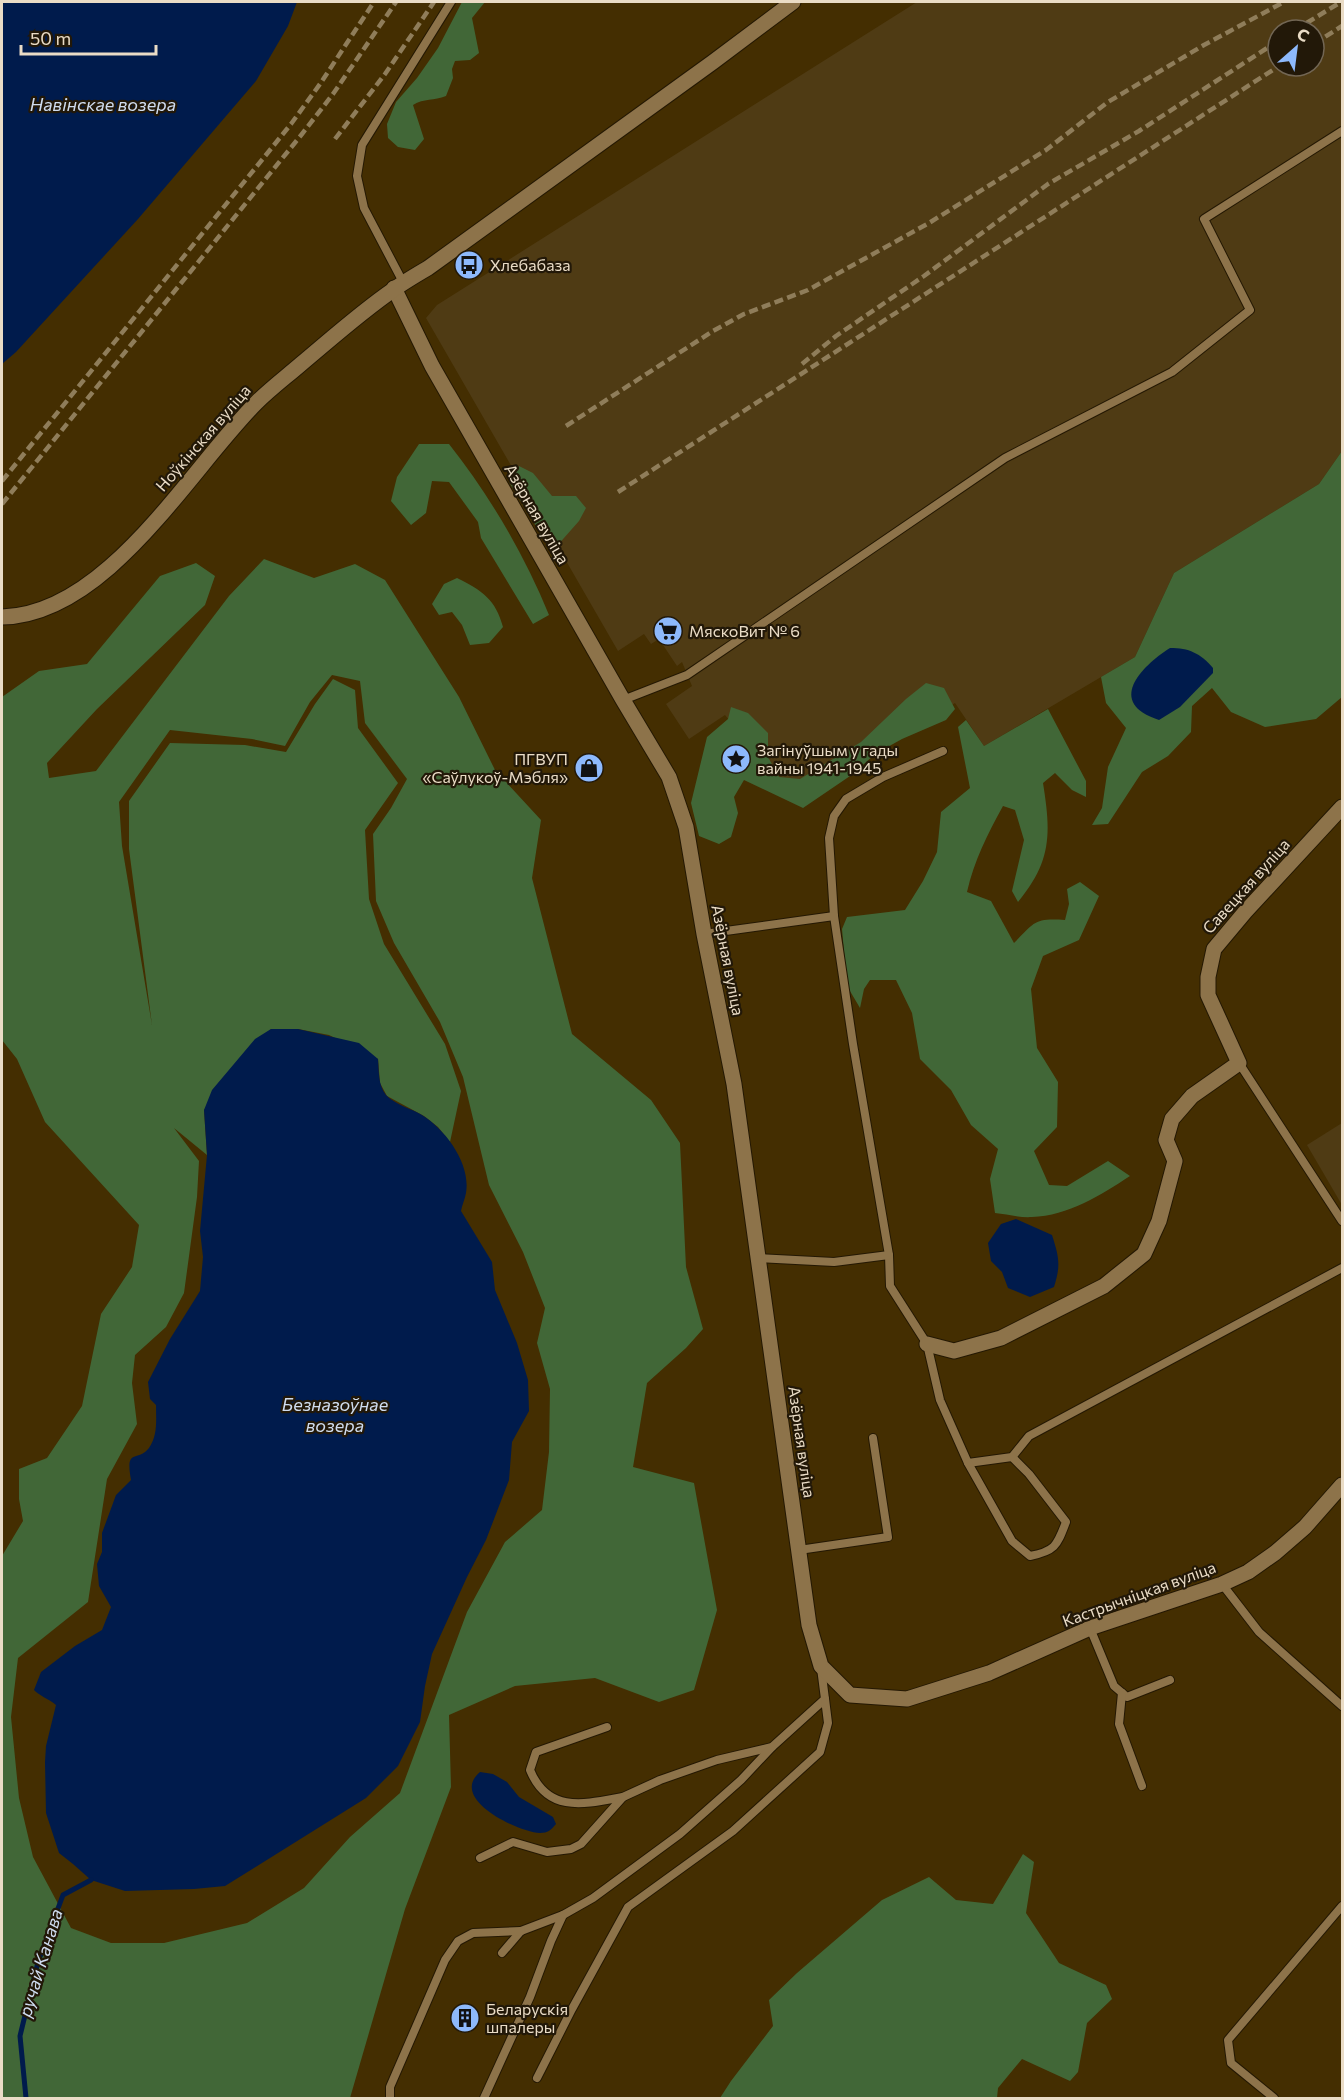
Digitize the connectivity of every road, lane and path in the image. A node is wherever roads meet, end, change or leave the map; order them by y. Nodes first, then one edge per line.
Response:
1 (451, 2) edge
2 (793, 2) edge
3 (1342, 131) edge
4 (399, 286) junction
5 (2, 617) edge
6 (623, 700) junction
7 (943, 751) dead end
8 (1342, 807) edge
9 (834, 916) junction
10 (704, 934) junction
11 (1239, 1063) junction
12 (1342, 1221) edge
13 (889, 1255) junction
14 (758, 1258) junction
15 (1342, 1268) edge
16 (927, 1344) junction
17 (873, 1438) dead end
18 (1012, 1457) junction
19 (968, 1463) junction
20 (1342, 1485) edge
21 (799, 1550) junction
22 (1222, 1584) junction
23 (1090, 1628) junction
24 (821, 1666) junction
25 (1170, 1680) dead end
26 (1122, 1693) junction
27 (850, 1695) joint
28 (825, 1699) junction
29 (1342, 1706) edge
30 (607, 1727) dead end
31 (772, 1747) junction
32 (1142, 1786) dead end
33 (623, 1797) junction
34 (480, 1858) dead end
35 (1342, 1906) edge
36 (563, 1915) junction
37 (521, 1931) junction
38 (502, 1953) dead end
39 (537, 2078) dead end
40 (390, 2098) edge
41 (484, 2098) edge
42 (1274, 2098) edge

1 - 4 lane
2 - 4 street, Ноўкінская вуліца
3 - 6 lane
4 - 5 street, Ноўкінская вуліца
4 - 6 street, Азёрная вуліца
6 - 10 street, Азёрная вуліца
7 - 9 lane
8 - 11 street, Савецкая вуліца
9 - 10 lane
9 - 13 lane
10 - 14 street, Азёрная вуліца
11 - 12 lane
11 - 16 street
13 - 14 lane
13 - 16 lane
14 - 21 street, Азёрная вуліца
15 - 18 lane
16 - 19 lane
17 - 21 lane
18 - 19 lane
18 - 19 lane
20 - 22 street, Кастрычніцкая вуліца
21 - 24 street, Азёрная вуліца
22 - 23 street, Кастрычніцкая вуліца
22 - 29 lane
23 - 26 lane
23 - 27 street, Кастрычніцкая вуліца
24 - 27 street, Азёрная вуліца
24 - 28 lane
25 - 26 lane
26 - 32 lane
28 - 31 lane
28 - 39 lane
30 - 33 lane
31 - 33 lane
31 - 36 lane
33 - 34 lane
35 - 42 lane
36 - 37 lane
36 - 41 lane
37 - 38 lane
37 - 40 lane

